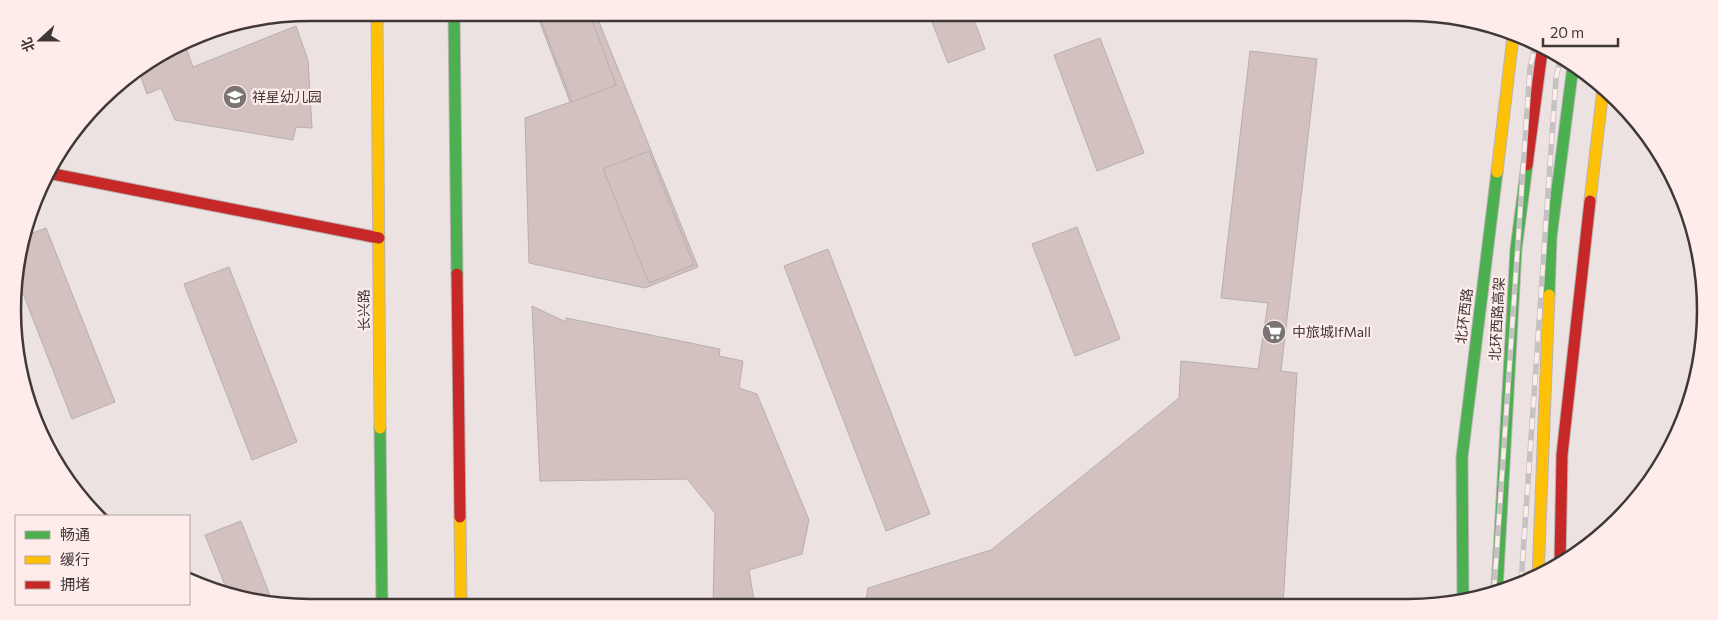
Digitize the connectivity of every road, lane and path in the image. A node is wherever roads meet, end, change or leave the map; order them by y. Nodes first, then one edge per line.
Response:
1 (376, 21) edge
2 (454, 21) edge
3 (1512, 41) edge
4 (1542, 54) edge
5 (1572, 73) edge
6 (1574, 74) edge
7 (1570, 83) junction
8 (1601, 96) edge
9 (55, 174) edge
10 (379, 238) junction
11 (1560, 555) edge
12 (1538, 568) edge
13 (1497, 584) edge
14 (1463, 593) edge
15 (382, 599) edge
16 (461, 599) edge

1 - 10 main road, 长兴路
2 - 16 main road
3 - 14 main road, 北环西路
4 - 13 main road, 北环西路高架
5 - 7 main road
6 - 7 main road
7 - 12 main road
8 - 11 main road
9 - 10 main road
10 - 15 main road, 长兴路

